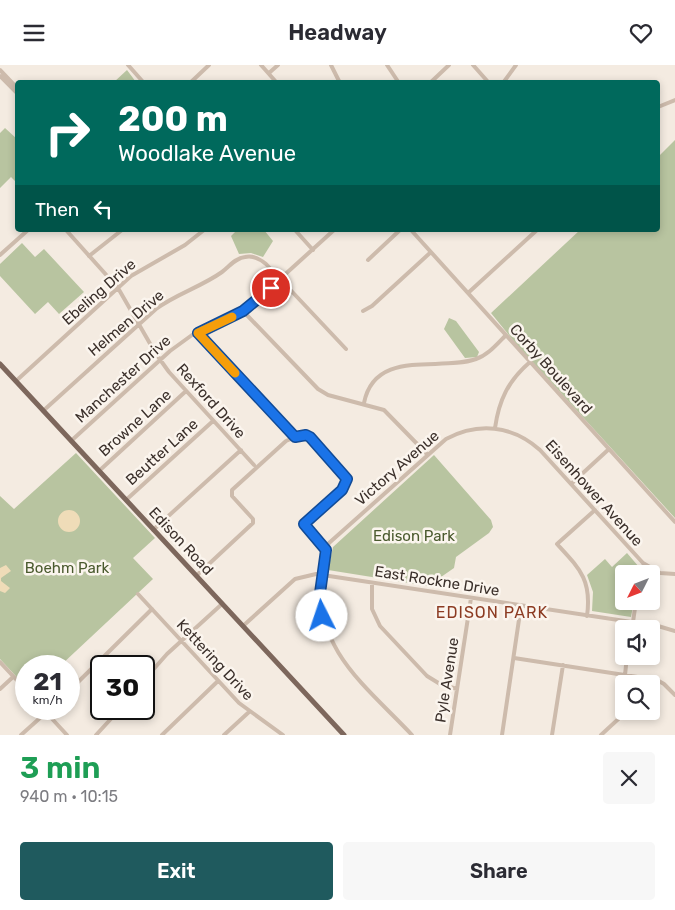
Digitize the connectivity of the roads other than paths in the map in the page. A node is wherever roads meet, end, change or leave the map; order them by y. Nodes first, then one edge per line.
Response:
1 (128, 65) edge
2 (209, 65) edge
3 (262, 65) edge
4 (278, 65) edge
5 (331, 65) edge
6 (386, 65) edge
7 (450, 65) edge
8 (473, 65) edge
9 (516, 65) edge
10 (0, 70) edge
11 (269, 73) junction
12 (0, 75) edge
13 (141, 80) edge
14 (193, 80) edge
15 (275, 80) edge
16 (338, 80) edge
17 (397, 80) edge
18 (433, 80) edge
19 (486, 80) edge
20 (505, 80) edge
21 (15, 86) edge
22 (15, 92) edge
23 (675, 101) edge
24 (660, 106) edge
25 (26, 232) edge
26 (68, 232) edge
27 (119, 232) edge
28 (201, 232) edge
29 (297, 232) edge
30 (332, 232) edge
31 (398, 232) edge
32 (413, 232) edge
33 (535, 232) edge
34 (313, 250) junction
35 (432, 252) junction
36 (0, 255) edge
37 (89, 256) junction
38 (368, 260) dead end
39 (280, 280) junction
40 (118, 289) junction
41 (468, 293) junction
42 (243, 311) junction
43 (363, 311) dead end
44 (138, 324) junction
45 (198, 333) junction
46 (506, 335) junction
47 (346, 349) dead end
48 (160, 360) junction
49 (530, 362) junction
50 (0, 364) edge
51 (16, 381) junction
52 (186, 391) junction
53 (364, 403) junction
54 (43, 411) junction
55 (213, 421) junction
56 (495, 429) junction
57 (295, 437) junction
58 (70, 441) junction
59 (609, 449) junction
60 (240, 450) junction
61 (427, 454) junction
62 (254, 465) dead end
63 (99, 471) junction
64 (571, 484) junction
65 (126, 500) junction
66 (595, 510) junction
67 (675, 522) edge
68 (153, 529) junction
69 (326, 550) junction
70 (644, 564) joint
71 (675, 574) edge
72 (322, 575) junction
73 (196, 576) junction
74 (372, 583) junction
75 (138, 594) dead end
76 (471, 598) junction
77 (222, 604) junction
78 (521, 605) junction
79 (152, 609) junction
80 (587, 616) junction
81 (615, 620) edge
82 (243, 626) junction
83 (660, 628) edge
84 (675, 631) edge
85 (181, 641) junction
86 (514, 658) junction
87 (0, 662) edge
88 (563, 665) junction
89 (626, 665) edge
90 (155, 668) edge
91 (625, 675) joint
92 (14, 677) joint
93 (80, 680) edge
94 (218, 681) junction
95 (660, 682) edge
96 (0, 689) edge
97 (457, 689) junction
98 (675, 695) edge
99 (249, 712) junction
100 (36, 720) edge
101 (54, 720) edge
102 (110, 720) edge
103 (617, 720) edge
104 (21, 735) edge
105 (67, 735) edge
106 (96, 735) edge
107 (162, 735) edge
108 (224, 735) edge
109 (283, 735) edge
110 (344, 735) edge
111 (412, 735) edge
112 (450, 735) edge
113 (502, 735) edge
114 (552, 735) edge
115 (601, 735) edge

1 - 13 street
2 - 14 street
3 - 11 street
4 - 11 street
5 - 16 street
6 - 17 street
7 - 18 street
8 - 19 street
9 - 20 street
10 - 21 street
11 - 15 street
12 - 22 street
23 - 24 street
25 - 36 street
26 - 37 street, Rexford Drive
27 - 37 street
28 - 40 street, Ebeling Drive
29 - 34 street
30 - 34 street, Manchester Drive
31 - 38 street
32 - 35 street, Corby Boulevard
33 - 41 street
34 - 39 street, Manchester Drive
35 - 41 street, Corby Boulevard
35 - 43 street
37 - 40 street, Rexford Drive
39 - 42 street, Manchester Drive
39 - 44 street, Helmen Drive
39 - 47 street, Helmen Drive
40 - 44 street, Rexford Drive
40 - 51 street, Ebeling Drive
41 - 46 street, Corby Boulevard
42 - 45 street, Manchester Drive
42 - 53 street
44 - 48 street, Rexford Drive
44 - 54 street, Helmen Drive
45 - 48 street, Manchester Drive
45 - 57 street
46 - 49 street, Corby Boulevard
46 - 53 street
48 - 52 street, Rexford Drive
48 - 58 street, Manchester Drive
49 - 56 street
49 - 59 street, Corby Boulevard
50 - 51 main road, Edison Road
51 - 54 main road, Edison Road
52 - 55 street, Rexford Drive
52 - 63 street, Browne Lane
53 - 61 street
54 - 58 main road, Edison Road
55 - 60 street, Rexford Drive
55 - 65 street, Beutter Lane
56 - 61 street, Victory Avenue
56 - 64 street, Eisenhower Avenue
57 - 69 street
57 - 73 street
58 - 63 main road, Edison Road
59 - 64 street
59 - 67 street, Corby Boulevard
60 - 62 street, Rexford Drive
60 - 68 street
61 - 69 street, Victory Avenue
63 - 65 main road, Edison Road
64 - 66 street, Eisenhower Avenue
65 - 68 main road, Edison Road
66 - 70 street, Eisenhower Avenue
66 - 80 street
68 - 73 main road, Edison Road
69 - 72 street
70 - 71 street, Eisenhower Avenue
72 - 74 street, East Rockne Drive
72 - 82 street, East Rockne Drive
72 - 111 street
73 - 77 main road, Edison Road
74 - 76 street, East Rockne Drive
74 - 97 street
75 - 79 street, Kettering Drive
76 - 78 street, East Rockne Drive
76 - 97 street, Pyle Avenue
77 - 82 main road, Edison Road
77 - 85 street
78 - 80 street, East Rockne Drive
78 - 86 street
79 - 85 street, Kettering Drive
79 - 93 street
80 - 81 street, East Rockne Drive
82 - 110 main road, Edison Road
83 - 84 street, East Rockne Drive
85 - 90 street
85 - 94 street, Kettering Drive
86 - 88 street
86 - 113 street
87 - 92 street
88 - 91 street
88 - 114 street
89 - 91 street
92 - 96 street
94 - 99 street, Kettering Drive
94 - 107 street
95 - 98 street
97 - 112 street, Pyle Avenue
99 - 108 street
99 - 109 street, Kettering Drive
100 - 104 street
101 - 105 street
102 - 106 street
103 - 115 street

